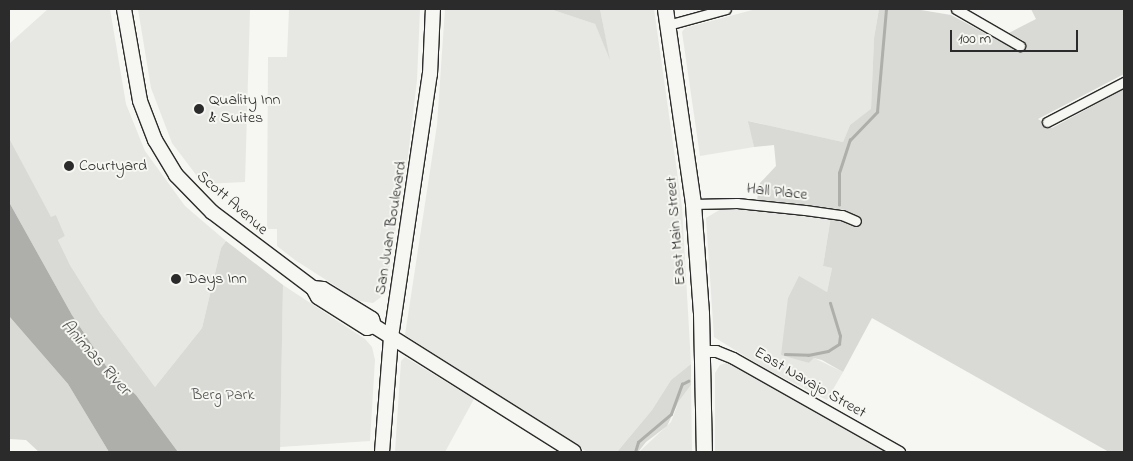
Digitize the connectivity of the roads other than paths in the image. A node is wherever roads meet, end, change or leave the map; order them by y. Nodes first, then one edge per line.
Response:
1 (124, 9) edge
2 (432, 9) edge
3 (665, 9) edge
4 (726, 9) edge
5 (956, 9) edge
6 (668, 25) junction
7 (1020, 46) dead end
8 (1124, 82) edge
9 (1047, 122) dead end
10 (693, 204) junction
11 (856, 221) dead end
12 (391, 337) junction
13 (702, 351) junction
14 (382, 452) edge
15 (574, 452) edge
16 (704, 452) edge
17 (899, 452) edge

1 - 12 main road, Scott Avenue
2 - 12 main road, San Juan Boulevard
3 - 6 main road, East Main Street
4 - 6 street
5 - 7 street
6 - 10 main road, East Main Street
8 - 9 street
10 - 11 street, Hall Place
10 - 13 main road, East Main Street
12 - 14 main road, San Juan Boulevard
12 - 15 main road, Scott Avenue
13 - 16 main road, East Main Street
13 - 17 street, East Navajo Street

